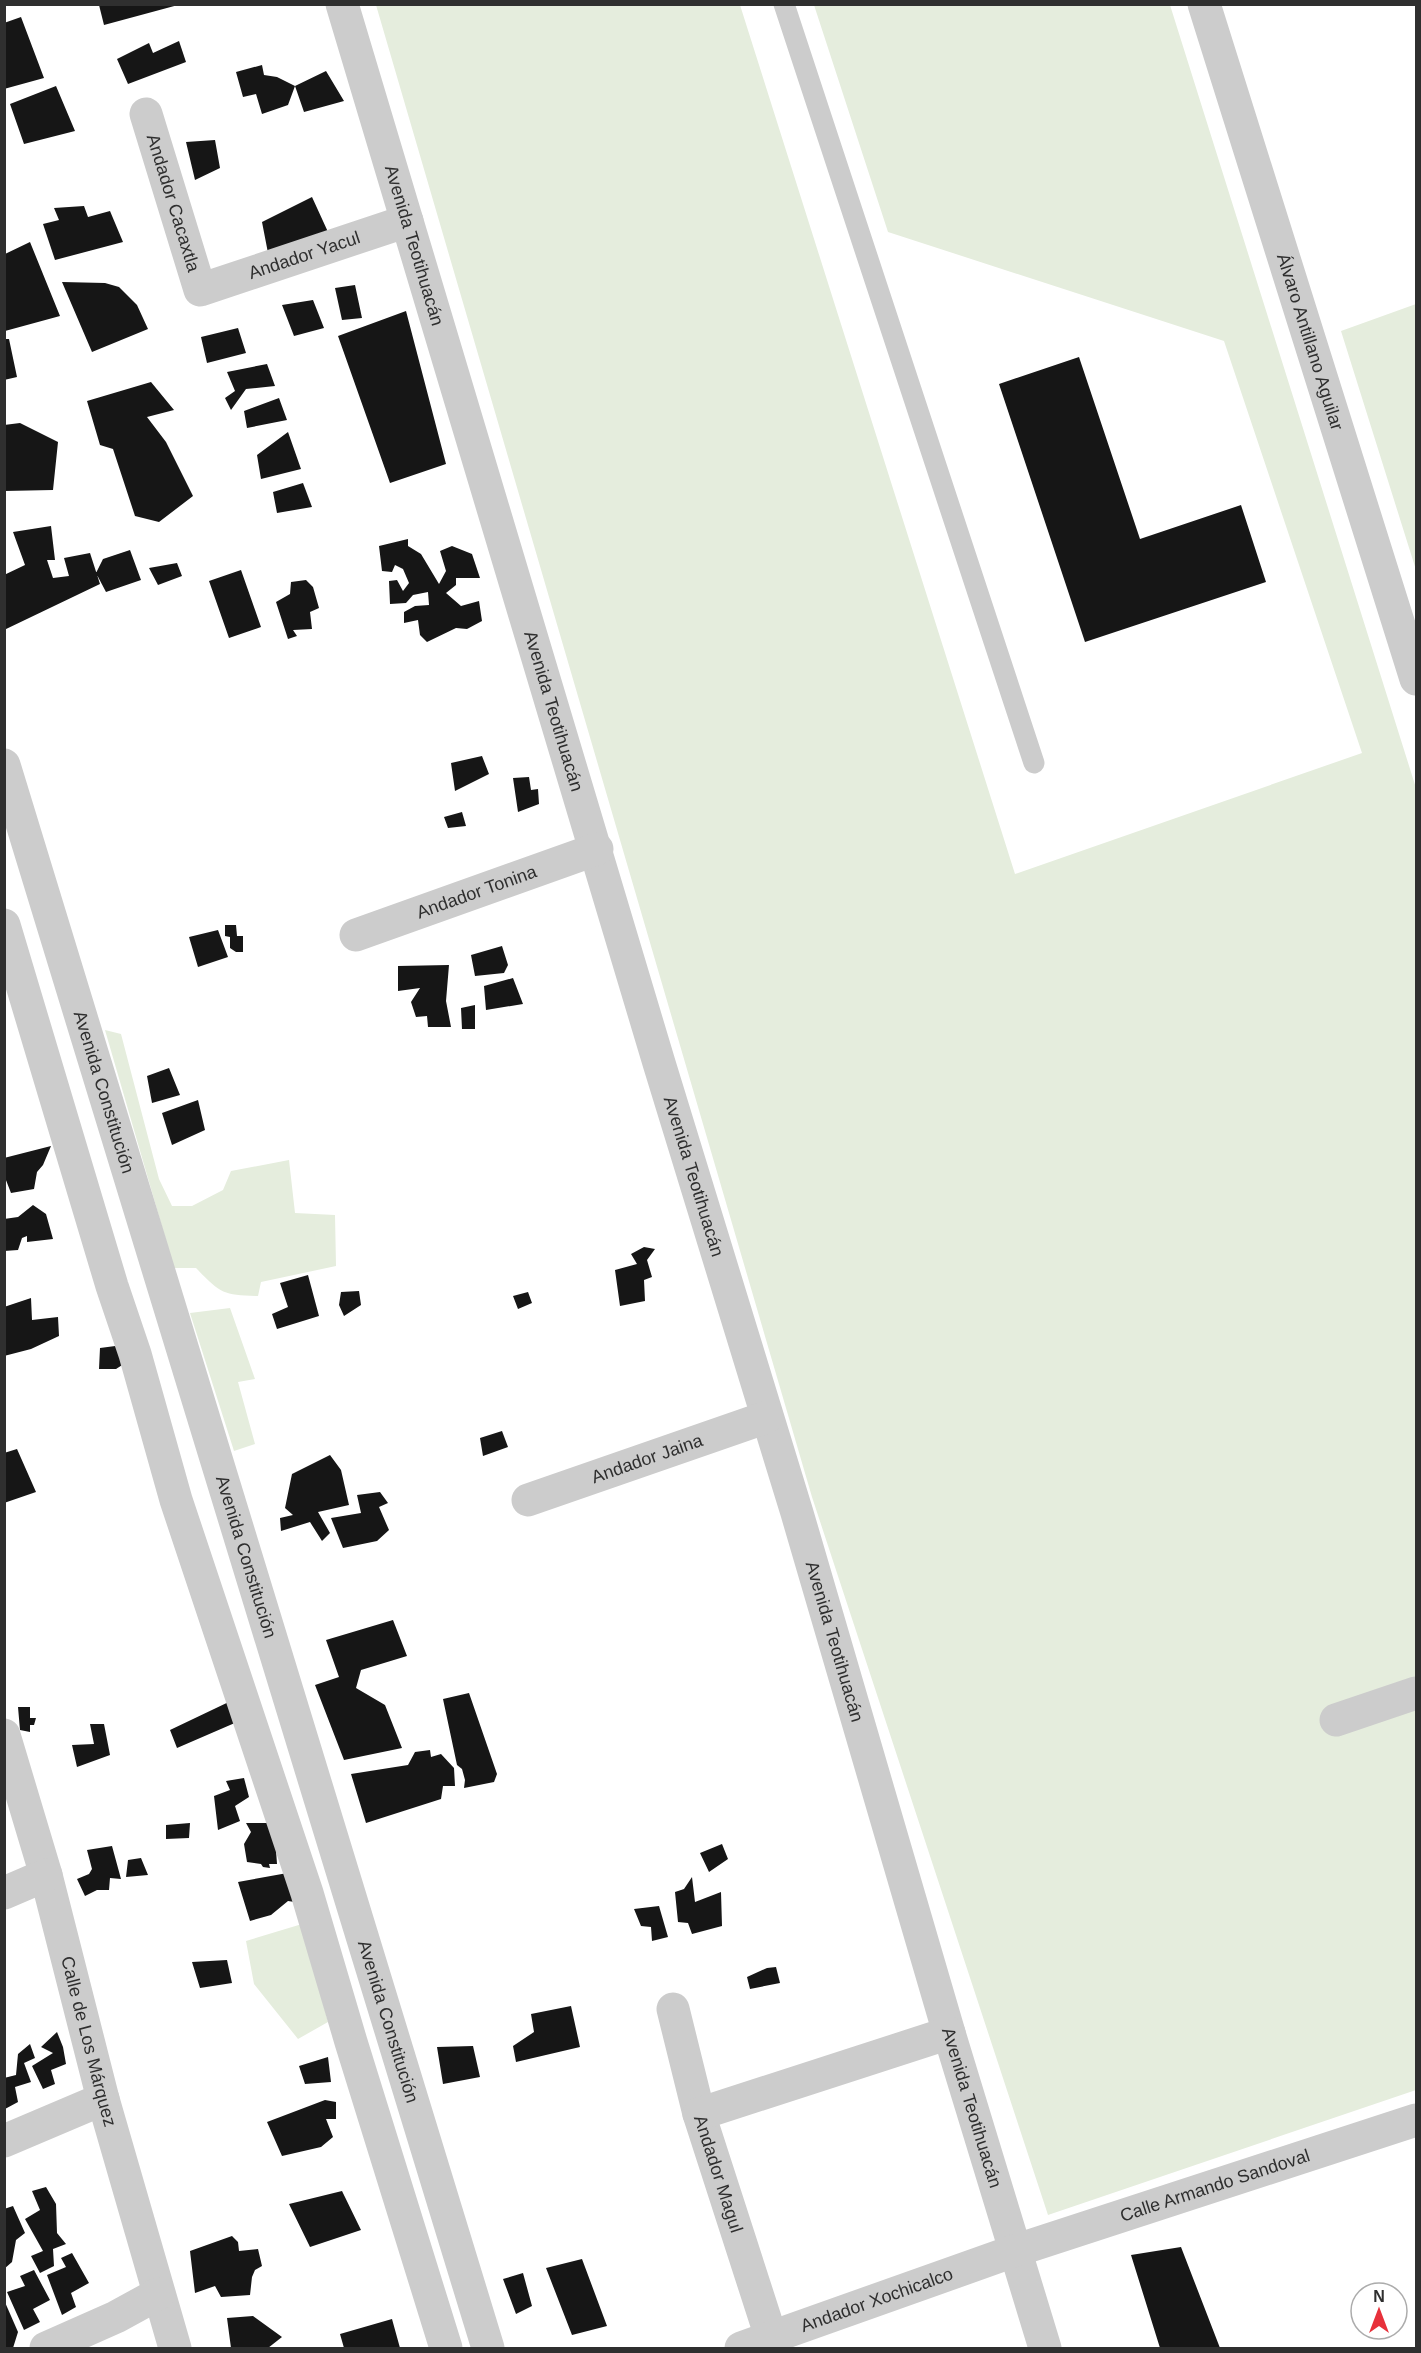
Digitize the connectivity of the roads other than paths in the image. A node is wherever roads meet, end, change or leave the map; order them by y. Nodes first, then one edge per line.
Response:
1 (342, 4) edge
2 (784, 4) edge
3 (1204, 4) edge
4 (146, 114) dead end
5 (407, 221) junction
6 (200, 290) joint
7 (1416, 679) edge
8 (1034, 763) dead end
9 (4, 765) edge
10 (597, 849) junction
11 (18, 858) edge
12 (4, 925) edge
13 (356, 935) dead end
14 (767, 1418) junction
15 (528, 1500) dead end
16 (1416, 1693) edge
17 (292, 1705) junction
18 (247, 1716) junction
19 (1336, 1720) dead end
20 (4, 1735) edge
21 (46, 1875) junction
22 (4, 1893) edge
23 (673, 2009) dead end
24 (949, 2033) junction
25 (103, 2099) junction
26 (699, 2114) junction
27 (1416, 2120) edge
28 (4, 2141) edge
29 (1014, 2251) junction
30 (158, 2294) junction
31 (771, 2337) junction
32 (46, 2349) edge
33 (175, 2349) edge
34 (446, 2349) edge
35 (488, 2349) edge
36 (741, 2349) edge
37 (1044, 2349) edge

1 - 5 street, Avenida Teotihuacán
2 - 8 lane
3 - 7 street, Álvaro Antillano Aguilar
4 - 6 street, Andador Cacaxtla
5 - 6 street, Andador Yacul
5 - 10 street, Avenida Teotihuacán
9 - 11 street, Avenida Constitución
10 - 13 street, Andador Tonina
10 - 14 street, Avenida Teotihuacán
11 - 17 street, Avenida Constitución
12 - 18 street
14 - 15 street, Andador Jaina
14 - 24 street, Avenida Teotihuacán
16 - 19 street
17 - 18 street
17 - 35 street, Avenida Constitución
18 - 34 street
20 - 21 street, Calle de Los Márquez
21 - 22 street
21 - 25 street, Calle de Los Márquez
23 - 26 street, Andador Magul
24 - 26 street
24 - 29 street, Avenida Teotihuacán
25 - 28 street
25 - 30 street, Calle de Los Márquez
26 - 31 street, Andador Magul
27 - 29 street, Calle Armando Sandoval
29 - 31 street, Andador Xochicalco
29 - 37 street, Avenida Teotihuacán
30 - 32 street
30 - 33 street, Calle de Los Márquez
31 - 36 street, Andador Xochicalco

